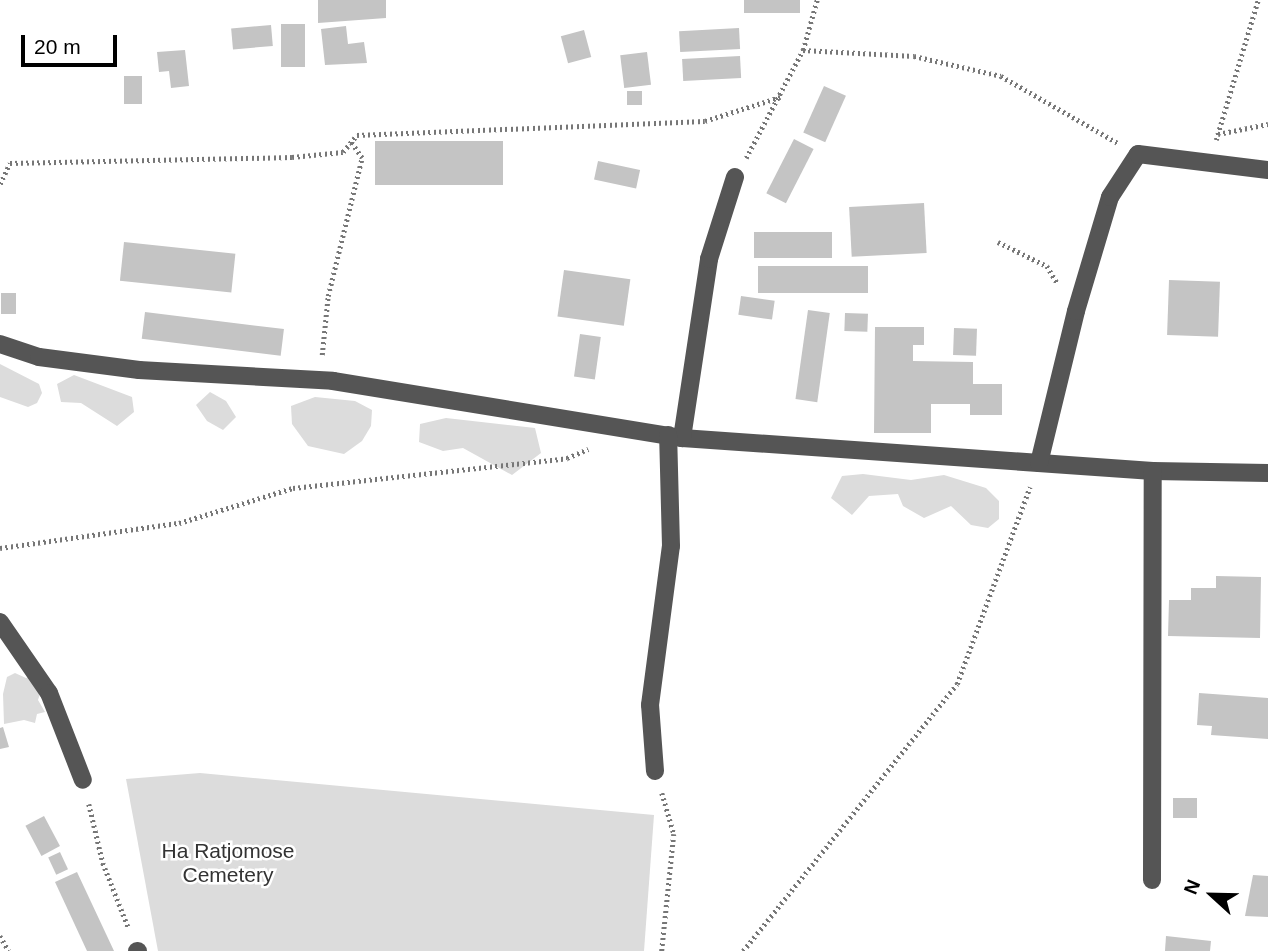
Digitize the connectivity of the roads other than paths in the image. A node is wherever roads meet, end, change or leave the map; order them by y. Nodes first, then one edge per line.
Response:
1 (1268, 170) edge
2 (735, 177) road end
3 (0, 344) edge
4 (675, 437) junction
5 (1039, 463) junction
6 (1153, 471) junction
7 (1268, 472) edge
8 (0, 622) edge
9 (655, 771) road end
10 (83, 780) road end
11 (1152, 880) dead end

1 - 5 street
2 - 4 street
3 - 4 street
4 - 5 street
4 - 9 street
5 - 6 street
6 - 7 street
6 - 11 street
8 - 10 street

